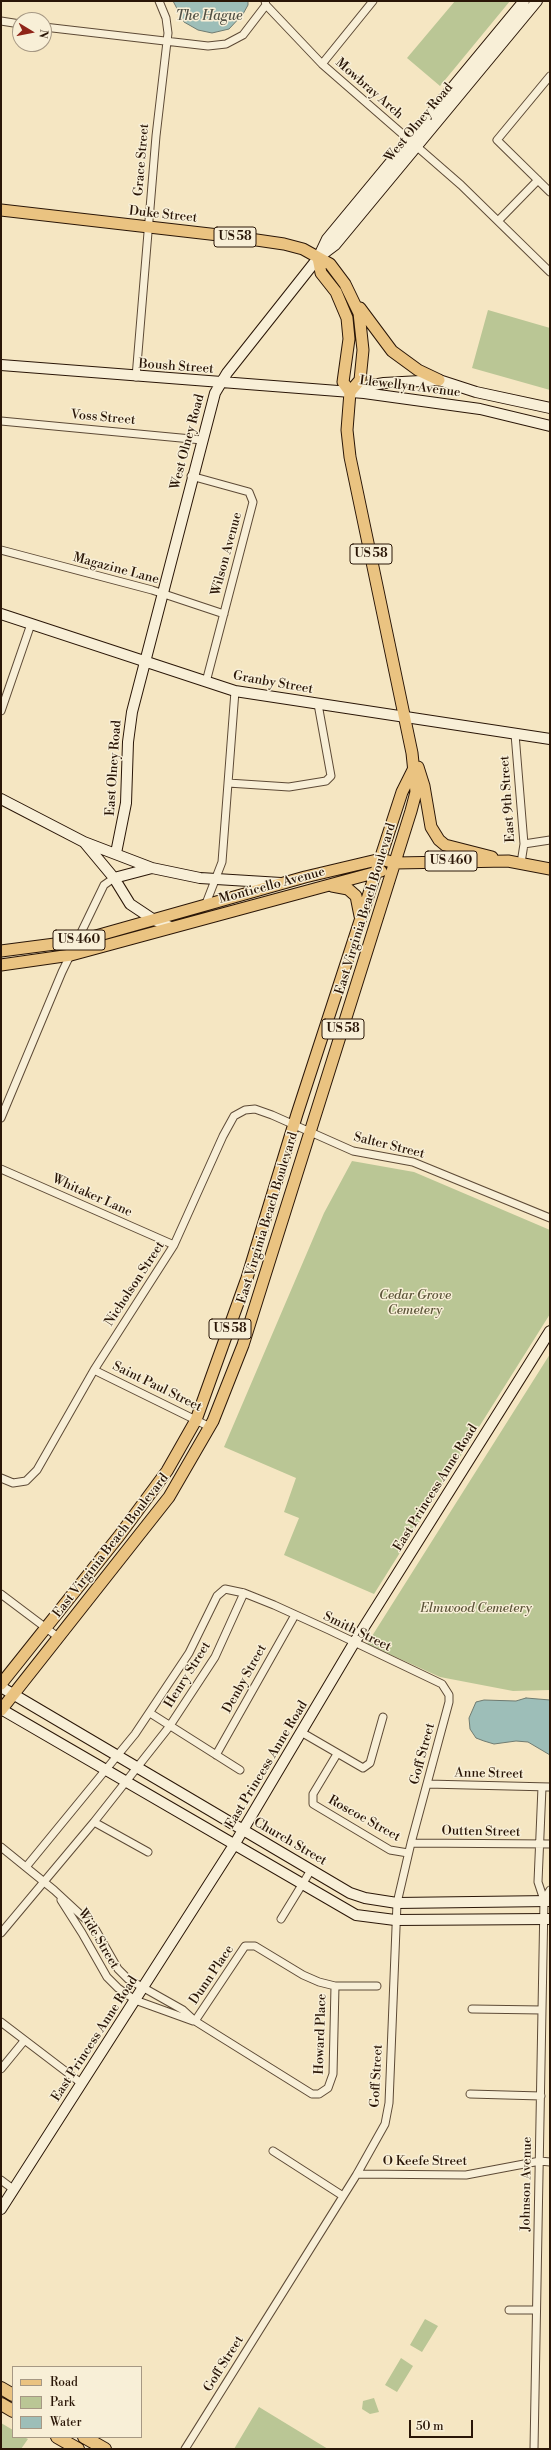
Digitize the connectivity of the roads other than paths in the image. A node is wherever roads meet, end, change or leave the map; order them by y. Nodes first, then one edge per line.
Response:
1 (159, 1) edge
2 (373, 1) edge
3 (524, 1) edge
4 (537, 1) edge
5 (265, 3) edge
6 (1, 21) edge
7 (12, 23) edge
8 (52, 27) edge
9 (166, 41) junction
10 (322, 64) junction
11 (548, 78) edge
12 (413, 143) junction
13 (538, 180) junction
14 (550, 192) edge
15 (1, 210) edge
16 (498, 222) junction
17 (148, 227) junction
18 (318, 258) junction
19 (550, 272) edge
20 (353, 299) junction
21 (1, 365) edge
22 (136, 377) junction
23 (439, 380) junction
24 (220, 383) junction
25 (350, 392) junction
26 (550, 408) edge
27 (1, 421) edge
28 (550, 426) edge
29 (202, 440) junction
30 (191, 476) junction
31 (1, 550) edge
32 (162, 594) junction
33 (1, 614) edge
34 (224, 614) junction
35 (31, 624) junction
36 (145, 662) junction
37 (206, 682) junction
38 (235, 691) junction
39 (318, 704) junction
40 (1, 711) edge
41 (405, 716) junction
42 (515, 734) junction
43 (550, 739) edge
44 (412, 753) junction
45 (413, 770) junction
46 (228, 783) junction
47 (1, 799) edge
48 (550, 840) edge
49 (84, 842) junction
50 (524, 844) junction
51 (116, 853) junction
52 (380, 859) junction
53 (508, 861) junction
54 (395, 863) junction
55 (520, 863) junction
56 (152, 868) junction
57 (550, 869) edge
58 (376, 874) junction
59 (114, 878) junction
60 (216, 878) junction
61 (282, 884) junction
62 (327, 886) junction
63 (205, 906) junction
64 (154, 920) junction
65 (360, 922) junction
66 (171, 927) junction
67 (78, 941) junction
68 (1, 951) edge
69 (71, 955) junction
70 (1, 965) edge
71 (245, 1110) joint
72 (1, 1118) edge
73 (294, 1126) junction
74 (310, 1133) junction
75 (1, 1169) edge
76 (550, 1218) edge
77 (174, 1245) junction
78 (247, 1278) junction
79 (263, 1282) junction
80 (550, 1331) edge
81 (94, 1370) junction
82 (196, 1420) junction
83 (210, 1427) junction
84 (1, 1478) edge
85 (244, 1593) junction
86 (1, 1594) edge
87 (66, 1602) junction
88 (79, 1612) junction
89 (295, 1615) junction
90 (45, 1628) junction
91 (58, 1637) junction
92 (354, 1643) junction
93 (1, 1686) edge
94 (14, 1694) junction
95 (449, 1702) joint
96 (1, 1709) edge
97 (150, 1713) junction
98 (383, 1717) dead end
99 (169, 1727) junction
100 (301, 1732) junction
101 (337, 1754) junction
102 (216, 1755) junction
103 (118, 1756) junction
104 (138, 1768) junction
105 (106, 1770) junction
106 (240, 1770) dead end
107 (127, 1782) junction
108 (427, 1784) junction
109 (542, 1787) junction
110 (550, 1787) edge
111 (94, 1822) junction
112 (243, 1830) junction
113 (411, 1843) junction
114 (540, 1844) junction
115 (550, 1844) edge
116 (234, 1845) junction
117 (1, 1847) edge
118 (148, 1852) dead end
119 (408, 1853) junction
120 (26, 1867) junction
121 (311, 1870) junction
122 (43, 1882) junction
123 (301, 1884) junction
124 (54, 1890) junction
125 (550, 1890) edge
126 (547, 1900) edge
127 (397, 1903) junction
128 (281, 1919) dead end
129 (547, 1919) edge
130 (395, 1920) junction
131 (1, 1933) edge
132 (335, 1986) junction
133 (377, 1986) dead end
134 (143, 1988) junction
135 (135, 2000) junction
136 (472, 2009) dead end
137 (542, 2010) junction
138 (195, 2021) junction
139 (1, 2022) edge
140 (24, 2041) junction
141 (1, 2069) edge
142 (81, 2083) junction
143 (312, 2094) joint
144 (470, 2094) dead end
145 (541, 2096) junction
146 (273, 2151) dead end
147 (540, 2161) junction
148 (550, 2162) edge
149 (357, 2174) junction
150 (1, 2180) edge
151 (13, 2189) junction
152 (343, 2196) junction
153 (1, 2209) edge
154 (509, 2310) dead end
155 (536, 2310) junction
156 (1, 2388) edge
157 (12, 2394) edge
158 (1, 2404) edge
159 (12, 2410) edge
160 (59, 2438) edge
161 (86, 2438) edge
162 (78, 2449) edge
163 (105, 2449) edge
164 (185, 2449) edge
165 (534, 2449) edge

1 - 9 street, Grace Street
2 - 10 street
3 - 12 main road, West Olney Road
4 - 12 main road, West Olney Road
5 - 9 street
5 - 10 street, Mowbray Arch
6 - 7 street
8 - 9 street
9 - 17 street, Grace Street
10 - 12 street, Mowbray Arch
11 - 13 street
12 - 16 street, Mowbray Arch
12 - 18 main road, West Olney Road
13 - 14 street
13 - 16 street
15 - 17 main road, Duke Street / US 58
16 - 19 street, Mowbray Arch
17 - 18 main road, Duke Street / US 58
17 - 22 street, Grace Street
18 - 20 main road, US 58
18 - 24 main road, West Olney Road
18 - 25 main road, US 58
20 - 23 main road
20 - 25 main road, US 58
21 - 22 main road, Boush Street
22 - 24 main road, Boush Street
23 - 25 main road, Llewellyn Avenue
23 - 26 main road, Llewellyn Avenue
24 - 25 main road, Boush Street
24 - 29 main road, West Olney Road
25 - 28 main road, Llewellyn Avenue
25 - 41 main road, US 58
27 - 29 street, Voss Street
29 - 30 main road, West Olney Road
30 - 32 main road, West Olney Road
30 - 34 street, Wilson Avenue
31 - 32 street, Magazine Lane
32 - 34 street, Magazine Lane
32 - 36 main road, West Olney Road
33 - 35 main road, Granby Street
34 - 37 street, Wilson Avenue
35 - 36 main road, Granby Street
35 - 40 street
36 - 37 main road, Granby Street
36 - 51 main road, East Olney Road
37 - 38 main road, Granby Street
38 - 39 main road, Granby Street
38 - 46 street
39 - 41 main road, Granby Street
39 - 46 street
41 - 42 main road, Granby Street
41 - 44 main road, East Virginia Beach Boulevard / US 58
42 - 43 main road, Granby Street
42 - 50 street, East 9th Street
44 - 45 main road, East Virginia Beach Boulevard / US 58
44 - 53 main road
45 - 52 main road, East Virginia Beach Boulevard / US 58
45 - 54 main road, East Virginia Beach Boulevard / US 58
46 - 60 street
47 - 49 main road, Monticello Avenue
48 - 50 street
49 - 51 main road, Monticello Avenue
49 - 59 main road, Monticello Avenue
50 - 55 street, East 9th Street
51 - 56 main road, Monticello Avenue
52 - 54 main road, Monticello Avenue / US 460
52 - 58 main road, East Virginia Beach Boulevard / US 58
52 - 61 main road, Monticello Avenue / US 460
53 - 54 main road, Monticello Avenue / US 460
53 - 55 main road, Monticello Avenue / US 460
54 - 58 main road, Monticello Avenue / US 460
54 - 74 main road, East Virginia Beach Boulevard / US 58
55 - 57 main road, Monticello Avenue / US 460
56 - 59 main road
56 - 60 main road, Monticello Avenue
58 - 62 main road, Monticello Avenue / US 460
58 - 65 main road, East Virginia Beach Boulevard / US 58
59 - 64 main road, Monticello Avenue
59 - 67 street
60 - 61 main road, Monticello Avenue
60 - 63 street
61 - 63 main road, Monticello Avenue / US 460
62 - 65 main road
62 - 66 main road, Monticello Avenue / US 460
63 - 64 main road, Monticello Avenue / US 460
64 - 66 main road, Monticello Avenue
64 - 67 main road, US 460
65 - 73 main road, East Virginia Beach Boulevard / US 58
66 - 69 main road, US 460
67 - 68 main road, US 460
67 - 69 street
69 - 70 main road, US 460
69 - 72 street
71 - 73 street, Salter Street
71 - 77 street, Nicholson Street
73 - 74 street, Salter Street
73 - 78 main road, East Virginia Beach Boulevard / US 58
74 - 76 street, Salter Street
74 - 79 main road, East Virginia Beach Boulevard / US 58
75 - 77 street, Whitaker Lane
77 - 81 street, Nicholson Street
78 - 79 main road
78 - 82 main road, East Virginia Beach Boulevard / US 58
79 - 83 main road, East Virginia Beach Boulevard / US 58
80 - 92 main road, East Princess Anne Road
81 - 82 street, Saint Paul Street
81 - 84 street, Nicholson Street
82 - 83 street, Saint Paul Street
82 - 87 main road, East Virginia Beach Boulevard / US 58
83 - 88 main road, East Virginia Beach Boulevard / US 58
85 - 89 street, Smith Street
85 - 97 street, Henry Street
85 - 99 street, Henry Street
86 - 90 street
87 - 88 main road
87 - 90 main road, East Virginia Beach Boulevard / US 58
88 - 91 main road, East Virginia Beach Boulevard / US 58
89 - 92 street, Smith Street
89 - 102 street, Denby Street
90 - 91 street
90 - 93 main road, East Virginia Beach Boulevard / US 58
91 - 94 main road, East Virginia Beach Boulevard / US 58
92 - 95 street, Smith Street
92 - 100 main road, East Princess Anne Road
93 - 94 main road, Church Street
94 - 96 main road, East Virginia Beach Boulevard / US 58
94 - 103 main road, Church Street
95 - 108 street, Goff Street
96 - 105 main road
97 - 99 street
97 - 103 street, Henry Street
98 - 101 street
99 - 102 street
99 - 104 street, Henry Street
100 - 101 street
100 - 112 main road, East Princess Anne Road
101 - 119 street, Roscoe Street
102 - 106 street
103 - 104 main road, Church Street
103 - 105 street, Henry Street
104 - 107 street, Henry Street
104 - 112 main road, Church Street
105 - 107 main road
105 - 120 street, Henry Street
107 - 111 street, Henry Street
107 - 116 main road
108 - 109 street, Anne Street
108 - 113 street, Goff Street
109 - 110 street, Anne Street
109 - 114 street
111 - 118 street
111 - 122 street, Henry Street
112 - 116 main road, East Princess Anne Road
112 - 121 main road, Church Street
113 - 114 street, Outten Street
113 - 119 street, Goff Street
114 - 115 street, Outten Street
114 - 126 street
116 - 123 main road
116 - 134 main road, East Princess Anne Road
117 - 120 street, Wide Street
119 - 127 street, Goff Street
120 - 122 street, Wide Street
121 - 123 street
121 - 127 main road, Church Street
122 - 124 street, Wide Street
122 - 131 street, Henry Street
123 - 128 street
123 - 130 main road
124 - 134 street, Wide Street
124 - 135 street, Wide Street
125 - 126 street
126 - 127 main road, Church Street
126 - 129 street, Johnson Avenue
127 - 130 street, Goff Street
129 - 130 main road
129 - 137 street, Johnson Avenue
130 - 149 street, Goff Street
132 - 133 street
132 - 138 street, Dunn Place
132 - 143 street, Howard Place
134 - 135 main road, East Princess Anne Road
134 - 138 street, Wide Street
135 - 138 street, Wide Street
135 - 142 main road, East Princess Anne Road
136 - 137 street
137 - 145 street, Johnson Avenue
138 - 143 street, Wide Street
139 - 140 street
140 - 141 street
140 - 142 street
142 - 151 main road, East Princess Anne Road
144 - 145 street
145 - 147 street, Johnson Avenue
146 - 152 street
147 - 148 street, O Keefe Street
147 - 149 street, O Keefe Street
147 - 155 street, Johnson Avenue
149 - 152 street, Goff Street
150 - 151 street
151 - 153 main road, East Princess Anne Road
152 - 164 street, Goff Street
154 - 155 street
155 - 165 street, Johnson Avenue
156 - 157 highway
158 - 159 highway
160 - 162 highway
161 - 163 highway

